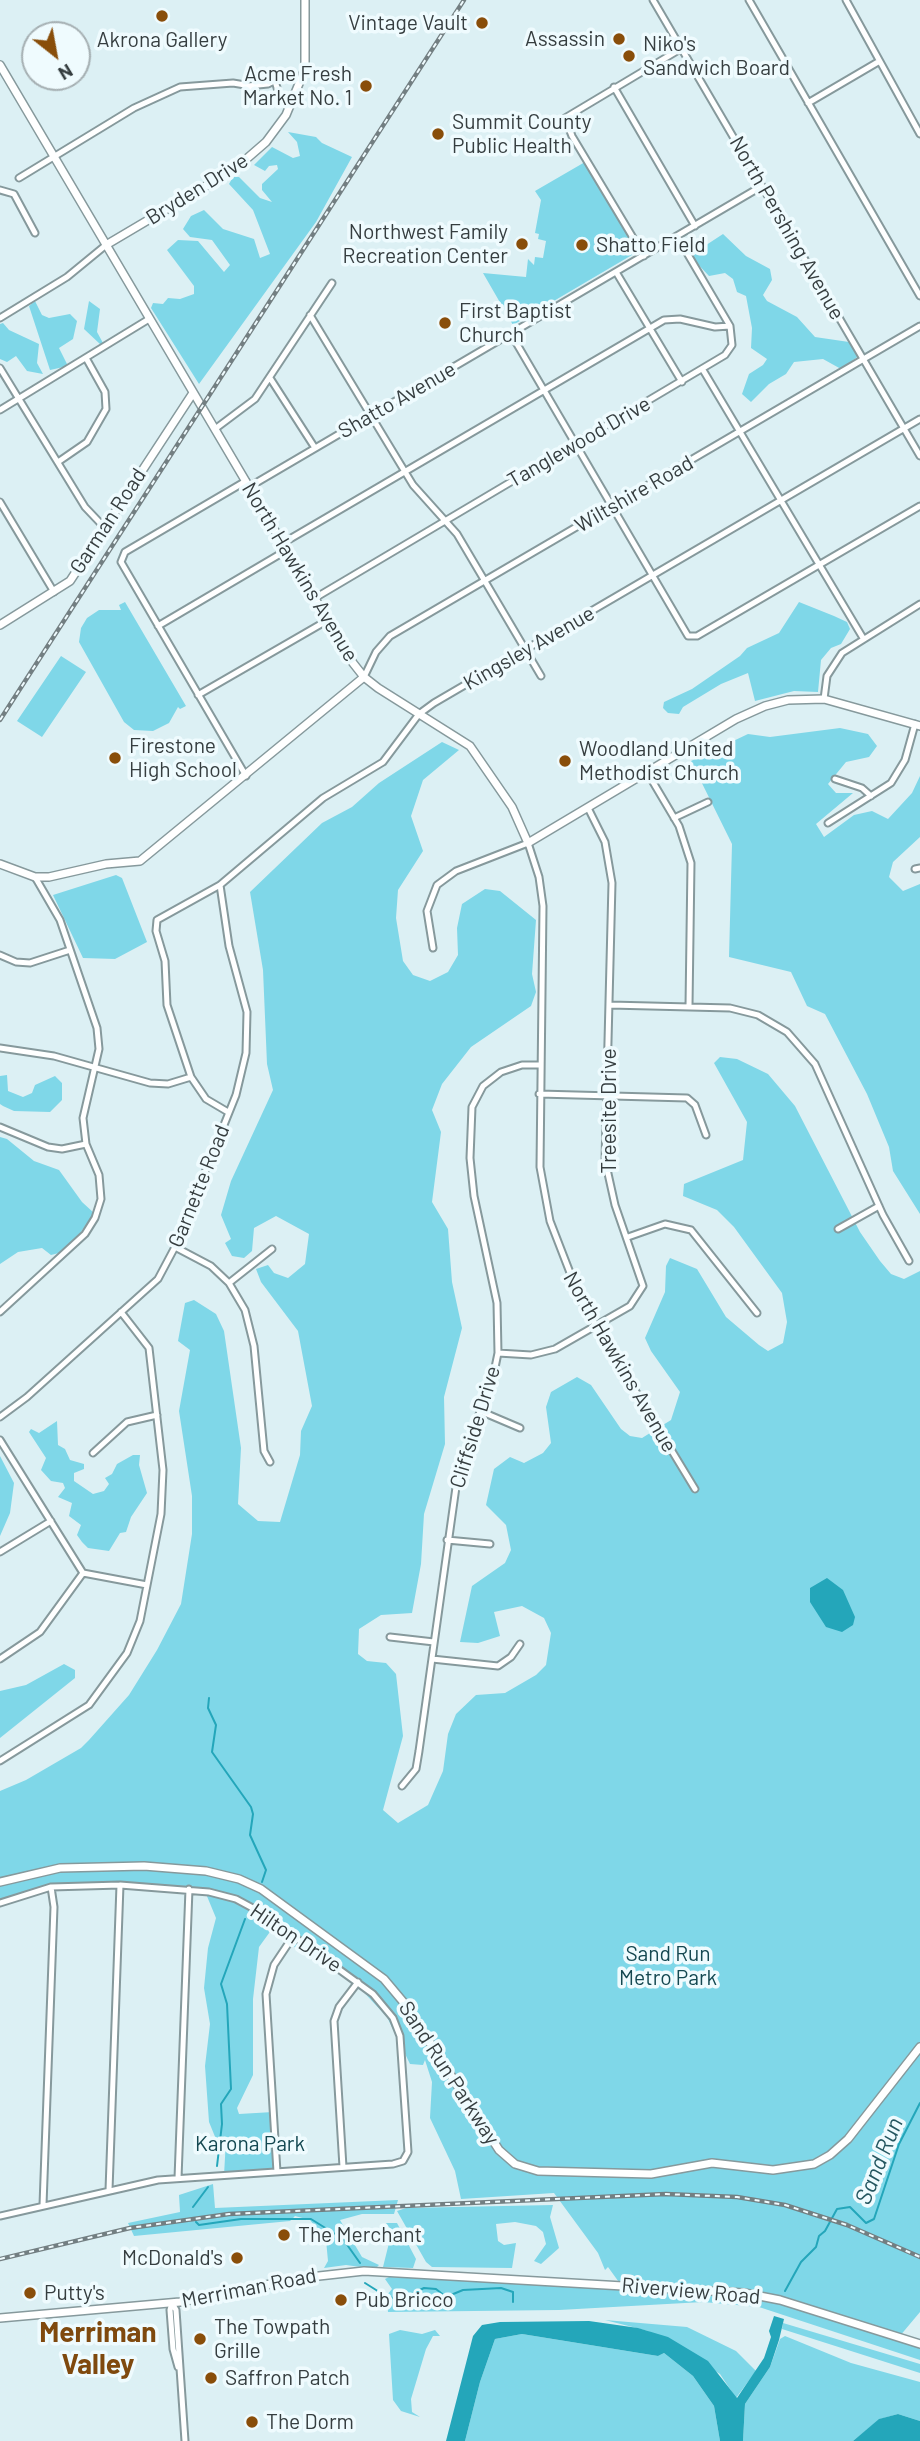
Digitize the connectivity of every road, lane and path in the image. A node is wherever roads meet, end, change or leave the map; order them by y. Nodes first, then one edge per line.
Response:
1 (305, 0) edge
2 (653, 0) edge
3 (749, 0) edge
4 (846, 0) edge
5 (682, 48) junction
6 (878, 62) junction
7 (0, 65) edge
8 (291, 72) dead end
9 (275, 81) junction
10 (245, 85) junction
11 (614, 87) junction
12 (808, 103) junction
13 (920, 134) edge
14 (53, 158) junction
15 (19, 178) dead end
16 (762, 186) junction
17 (0, 190) edge
18 (695, 226) junction
19 (35, 233) dead end
20 (677, 236) junction
21 (106, 245) junction
22 (644, 256) junction
23 (616, 272) junction
24 (332, 283) dead end
25 (920, 296) edge
26 (310, 315) junction
27 (0, 318) edge
28 (149, 319) junction
29 (730, 326) junction
30 (920, 326) edge
31 (649, 328) junction
32 (511, 334) junction
33 (86, 358) junction
34 (864, 359) junction
35 (0, 368) edge
36 (703, 370) junction
37 (270, 378) junction
38 (682, 382) junction
39 (544, 390) junction
40 (193, 393) junction
41 (19, 398) junction
42 (0, 410) edge
43 (372, 415) junction
44 (920, 419) edge
45 (904, 428) junction
46 (215, 429) junction
47 (739, 432) junction
48 (576, 444) junction
49 (315, 448) junction
50 (920, 456) edge
51 (58, 462) junction
52 (405, 471) junction
53 (248, 484) junction
54 (781, 500) junction
55 (0, 502) edge
56 (612, 506) junction
57 (920, 506) edge
58 (446, 521) junction
59 (104, 527) junction
60 (285, 547) junction
61 (819, 564) junction
62 (652, 575) junction
63 (486, 581) junction
64 (55, 593) junction
65 (315, 598) junction
66 (920, 604) edge
67 (328, 620) junction
68 (0, 625) edge
69 (158, 626) junction
70 (863, 638) junction
71 (526, 650) junction
72 (541, 676) dead end
73 (364, 677) junction
74 (198, 695) junction
75 (824, 699) junction
76 (419, 714) junction
77 (917, 725) edge
78 (647, 772) junction
79 (246, 776) junction
80 (835, 779) dead end
81 (871, 796) junction
82 (708, 802) dead end
83 (588, 808) junction
84 (674, 818) junction
85 (828, 823) dead end
86 (528, 843) junction
87 (0, 864) edge
88 (35, 877) junction
89 (220, 885) junction
90 (433, 948) dead end
91 (71, 950) junction
92 (0, 955) edge
93 (610, 1005) junction
94 (689, 1006) junction
95 (0, 1048) edge
96 (539, 1065) junction
97 (95, 1068) junction
98 (191, 1077) junction
99 (539, 1094) junction
100 (607, 1095) junction
101 (228, 1112) junction
102 (0, 1127) edge
103 (706, 1135) dead end
104 (86, 1144) junction
105 (879, 1206) junction
106 (838, 1229) dead end
107 (628, 1237) junction
108 (175, 1247) junction
109 (272, 1250) dead end
110 (909, 1261) dead end
111 (229, 1283) junction
112 (0, 1312) edge
113 (121, 1312) junction
114 (757, 1313) dead end
115 (596, 1327) junction
116 (498, 1353) junction
117 (480, 1411) junction
118 (157, 1415) junction
119 (0, 1418) edge
120 (520, 1428) dead end
121 (0, 1440) edge
122 (93, 1453) dead end
123 (270, 1462) dead end
124 (695, 1489) dead end
125 (51, 1521) junction
126 (447, 1540) junction
127 (490, 1544) dead end
128 (0, 1552) edge
129 (83, 1573) junction
130 (147, 1585) junction
131 (390, 1637) dead end
132 (434, 1642) junction
133 (520, 1644) dead end
134 (0, 1659) edge
135 (432, 1659) junction
136 (0, 1761) edge
137 (402, 1786) dead end
138 (0, 1882) edge
139 (121, 1885) junction
140 (51, 1887) junction
141 (189, 1889) junction
142 (0, 1903) edge
143 (294, 1935) junction
144 (358, 1982) junction
145 (920, 2047) edge
146 (343, 2167) junction
147 (277, 2172) junction
148 (178, 2178) junction
149 (109, 2190) junction
150 (43, 2205) junction
151 (0, 2216) edge
152 (498, 2277) joint
153 (172, 2303) junction
154 (0, 2318) edge
155 (920, 2344) edge
156 (185, 2441) edge

1 - 21 street, Bryden Drive
2 - 5 street, North Pershing Avenue
3 - 12 street
4 - 6 street
5 - 11 street
5 - 16 street, North Pershing Avenue
6 - 12 street
6 - 13 street
7 - 14 street, North Hawkins Avenue
8 - 9 street
9 - 10 street
9 - 10 street
10 - 14 street
11 - 18 street
11 - 22 street
12 - 25 street
14 - 15 street
14 - 21 street, North Hawkins Avenue
16 - 18 street, Shatto Avenue
16 - 34 street, North Pershing Avenue
17 - 19 street
18 - 20 street, Shatto Avenue
20 - 22 street, Shatto Avenue
20 - 29 street
21 - 27 street, Bryden Drive
21 - 28 street, North Hawkins Avenue
22 - 23 street, Shatto Avenue
23 - 31 street
23 - 32 street, Shatto Avenue
24 - 26 street
26 - 37 street
26 - 43 street
28 - 33 street
28 - 40 street, North Hawkins Avenue
29 - 31 street
29 - 36 street, Tanglewood Drive
30 - 34 street, Wiltshire Road
31 - 38 street
31 - 39 street
32 - 39 street
32 - 43 street, Shatto Avenue
33 - 41 street
33 - 51 street
34 - 45 street, North Pershing Avenue
34 - 47 street, Wiltshire Road
35 - 41 street
36 - 38 street, Tanglewood Drive
36 - 47 street
37 - 46 street
37 - 49 street
38 - 48 street, Tanglewood Drive
39 - 48 street
39 - 52 street
40 - 46 street, North Hawkins Avenue
40 - 59 street, Garman Road
41 - 42 street
41 - 51 street
43 - 49 street, Shatto Avenue
43 - 52 street
44 - 45 street, Kingsley Avenue
45 - 50 street, North Pershing Avenue
45 - 54 street, Kingsley Avenue
46 - 53 street, North Hawkins Avenue
47 - 54 street
47 - 56 street, Wiltshire Road
48 - 56 street
48 - 58 street, Tanglewood Drive
49 - 53 street, Shatto Avenue
51 - 59 street
52 - 58 street
52 - 60 street
53 - 60 street, North Hawkins Avenue
53 - 69 street, Shatto Avenue
54 - 61 street
54 - 62 street, Kingsley Avenue
55 - 64 street
56 - 62 street
56 - 63 street, Wiltshire Road
57 - 61 street
58 - 63 street
58 - 65 street, Tanglewood Drive
59 - 64 street, Garman Road
60 - 65 street, North Hawkins Avenue
60 - 69 street
61 - 62 street
61 - 70 street
62 - 71 street, Kingsley Avenue
63 - 71 street
63 - 73 street, Wiltshire Road
64 - 68 street, Garman Road
65 - 67 street, North Hawkins Avenue
66 - 70 street
67 - 73 street, North Hawkins Avenue
67 - 74 street
69 - 74 street
70 - 75 street
71 - 72 street
71 - 76 street, Kingsley Avenue
73 - 76 street, North Hawkins Avenue
73 - 79 street
74 - 79 street
75 - 77 street
75 - 78 street
76 - 86 street, North Hawkins Avenue
76 - 89 street, Kingsley Avenue
77 - 81 street
78 - 83 street
78 - 84 street
79 - 88 street
80 - 81 street
81 - 85 street
82 - 84 street
83 - 86 street
83 - 93 street, Treesite Drive
84 - 94 street
86 - 90 street
86 - 96 street, North Hawkins Avenue
87 - 88 street
88 - 91 street
89 - 98 street, Kingsley Avenue
89 - 101 street, Garnette Road
91 - 92 street
91 - 97 street
93 - 94 street
93 - 100 street, Treesite Drive
94 - 105 street
95 - 97 street
96 - 99 street, North Hawkins Avenue
96 - 116 street, Cliffside Drive
97 - 98 street
97 - 104 street
98 - 101 street
99 - 100 street
99 - 115 street, North Hawkins Avenue
100 - 103 street
100 - 107 street, Treesite Drive
101 - 108 street, Garnette Road
102 - 104 street
104 - 112 street
105 - 106 street
105 - 110 street
107 - 114 street
107 - 115 street, Treesite Drive
108 - 111 street
108 - 113 street, Garnette Road
109 - 111 street
111 - 123 street
113 - 118 street
113 - 119 street, Garnette Road
115 - 116 street, Treesite Drive
115 - 124 street, North Hawkins Avenue
116 - 117 street, Cliffside Drive
117 - 120 street
117 - 126 street, Cliffside Drive
118 - 122 street
118 - 130 street
121 - 125 street
125 - 128 street
125 - 129 street
126 - 127 street
126 - 132 street, Cliffside Drive
129 - 130 street
129 - 134 street
130 - 136 street
131 - 132 street
132 - 135 street, Cliffside Drive
133 - 135 street
135 - 137 street, Cliffside Drive
138 - 145 street, Sand Run Parkway
139 - 140 street, Hilton Drive
139 - 141 street, Hilton Drive
139 - 149 street
140 - 142 street, Hilton Drive
140 - 150 street
141 - 143 street, Hilton Drive
141 - 148 street
143 - 144 street, Hilton Drive
143 - 147 street
144 - 146 street
144 - 146 street, Hilton Drive
146 - 147 street
147 - 148 street
148 - 149 street
149 - 150 street
150 - 151 street
152 - 153 street, Merriman Road
152 - 155 street, Riverview Road
153 - 154 street, Merriman Road
153 - 156 street

